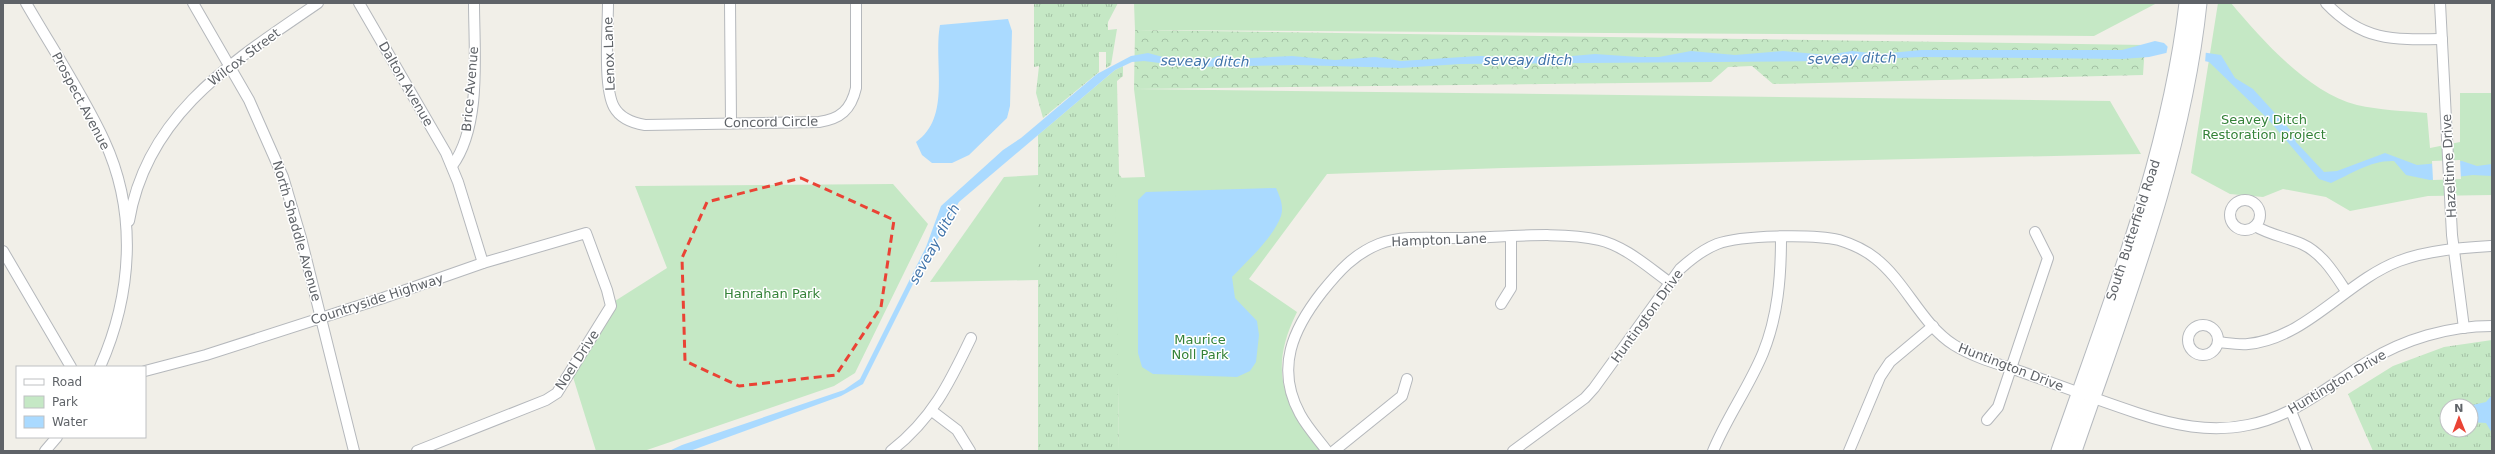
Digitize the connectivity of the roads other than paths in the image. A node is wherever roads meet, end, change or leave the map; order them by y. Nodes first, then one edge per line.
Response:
1 (26, 3) edge
2 (193, 3) edge
3 (318, 3) edge
4 (359, 3) edge
5 (474, 3) edge
6 (608, 3) edge
7 (730, 3) edge
8 (856, 3) edge
9 (2187, 3) edge
10 (2199, 3) edge
11 (2326, 3) edge
12 (2440, 3) edge
13 (2442, 39) junction
14 (2186, 53) junction
15 (229, 65) junction
16 (630, 121) joint
17 (731, 122) junction
18 (452, 166) junction
19 (2255, 226) dead end
20 (128, 227) junction
21 (2035, 232) dead end
22 (1511, 237) junction
23 (1781, 238) junction
24 (2492, 246) edge
25 (2454, 249) junction
26 (3, 251) edge
27 (595, 253) joint
28 (483, 263) junction
29 (1669, 282) junction
30 (2346, 291) junction
31 (1501, 304) dead end
32 (321, 318) junction
33 (1933, 326) junction
34 (2492, 326) edge
35 (2464, 328) junction
36 (971, 338) dead end
37 (2218, 342) dead end
38 (70, 366) edge
39 (100, 366) edge
40 (2011, 368) junction
41 (146, 371) edge
42 (1407, 379) dead end
43 (2085, 395) junction
44 (932, 411) junction
45 (2291, 411) junction
46 (1987, 420) dead end
47 (56, 438) edge
48 (45, 451) edge
49 (354, 451) edge
50 (417, 451) edge
51 (891, 451) edge
52 (970, 451) edge
53 (1327, 451) edge
54 (1334, 451) edge
55 (1514, 451) edge
56 (1713, 451) edge
57 (1849, 451) edge
58 (2059, 451) edge
59 (2074, 451) edge
60 (2307, 451) edge

1 - 20 street, Prospect Avenue
2 - 15 street, North Shaddle Avenue
3 - 15 street, Wilcox Street
4 - 18 street, Dalton Avenue
5 - 18 street, Brice Avenue
6 - 16 street, Lenox Lane
7 - 17 street
8 - 17 street, Concord Circle
9 - 14 main road, South Butterfield Road
10 - 14 main road, South Butterfield Road
11 - 13 street
12 - 13 street, Hazeltime Drive
13 - 25 street, Hazeltime Drive
14 - 43 main road, South Butterfield Road
15 - 20 street, Wilcox Street
15 - 32 street, North Shaddle Avenue
16 - 17 street, Concord Circle
18 - 28 street
19 - 30 street
20 - 39 street, Prospect Avenue
21 - 40 street
22 - 29 street, Hampton Lane
22 - 31 street
22 - 53 street, Hampton Lane
23 - 29 street, Huntington Drive
23 - 33 street, Huntington Drive
23 - 56 street
24 - 25 street
25 - 30 street
25 - 35 street, Hazeltime Drive
26 - 38 street
27 - 28 street, Countryside Highway
27 - 50 street, Noel Drive
28 - 32 street, Countryside Highway
29 - 55 street, Huntington Drive
30 - 37 street
32 - 41 street, Countryside Highway
32 - 49 street, North Shaddle Avenue
33 - 40 street, Huntington Drive
33 - 57 street
34 - 35 street, Huntington Drive
35 - 45 street, Huntington Drive
36 - 44 street
40 - 43 street, Huntington Drive
40 - 46 street
42 - 54 street
43 - 45 street, Huntington Drive
43 - 58 main road, South Butterfield Road
43 - 59 main road, South Butterfield Road
44 - 51 street
44 - 52 street
45 - 60 street
47 - 48 street

